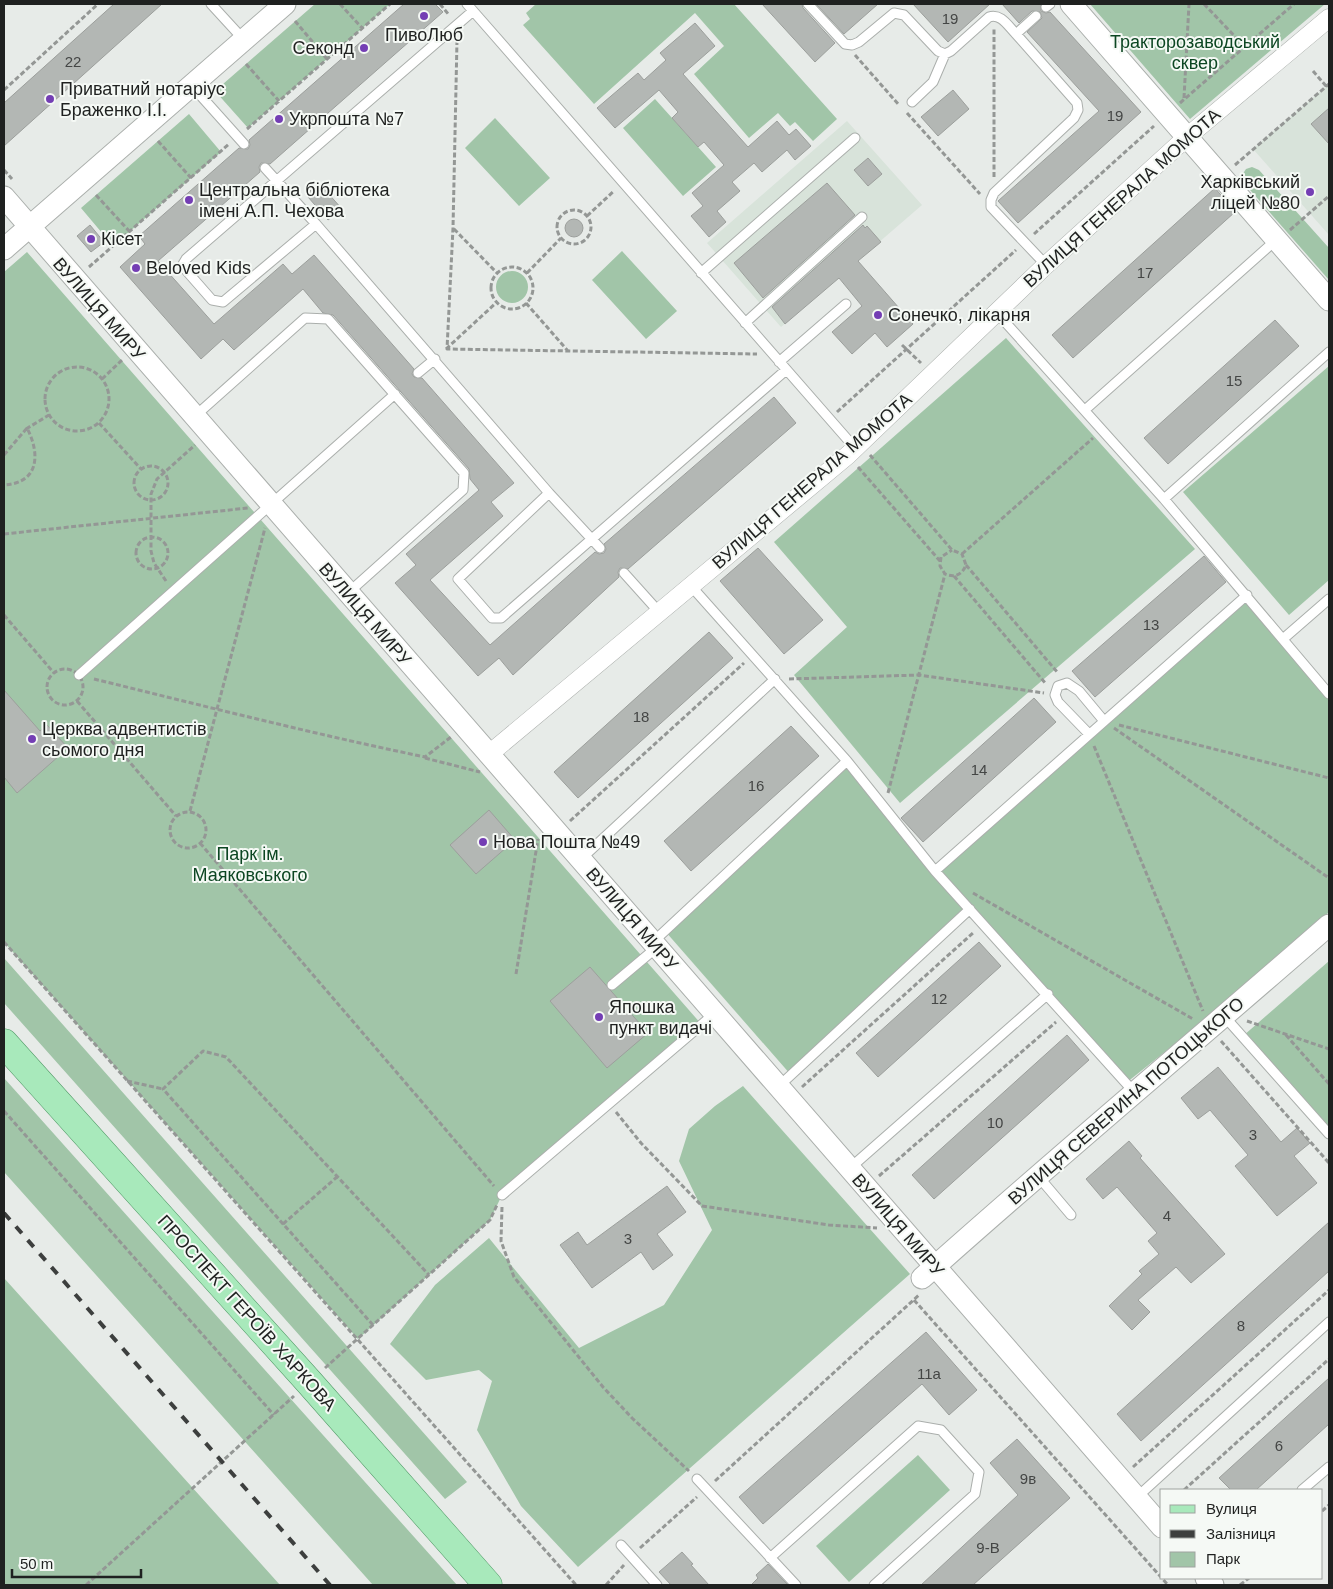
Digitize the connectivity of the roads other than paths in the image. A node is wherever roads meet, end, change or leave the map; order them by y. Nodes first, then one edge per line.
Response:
1 (211, 4) edge
2 (808, 4) edge
3 (1071, 4) edge
4 (470, 7) edge
5 (290, 12) edge
6 (1036, 16) dead end
7 (1329, 18) edge
8 (1016, 34) junction
9 (244, 40) junction
10 (945, 54) junction
11 (192, 86) junction
12 (912, 102) dead end
13 (1187, 137) junction
14 (854, 138) dead end
15 (244, 144) dead end
16 (265, 168) dead end
17 (277, 181) junction
18 (4, 198) edge
19 (862, 217) dead end
20 (316, 224) junction
21 (29, 228) junction
22 (1283, 236) junction
23 (4, 249) edge
24 (1046, 265) junction
25 (701, 273) junction
26 (1329, 300) edge
27 (846, 304) dead end
28 (998, 313) junction
29 (745, 323) junction
30 (1329, 352) edge
31 (435, 359) junction
32 (779, 362) junction
33 (786, 370) junction
34 (418, 373) dead end
35 (395, 394) junction
36 (1086, 409) junction
37 (193, 417) junction
38 (854, 449) junction
39 (549, 493) junction
40 (1164, 499) junction
41 (262, 513) junction
42 (591, 538) junction
43 (600, 548) dead end
44 (624, 573) dead end
45 (691, 586) junction
46 (347, 594) junction
47 (1247, 595) junction
48 (1329, 599) edge
49 (659, 612) junction
50 (1283, 639) junction
51 (79, 675) road end
52 (775, 679) junction
53 (1329, 694) edge
54 (1104, 721) junction
55 (1089, 734) junction
56 (847, 762) junction
57 (485, 764) junction
58 (580, 860) junction
59 (935, 871) junction
60 (970, 909) junction
61 (1329, 925) edge
62 (654, 945) junction
63 (612, 985) dead end
64 (1048, 994) junction
65 (714, 1014) junction
66 (1226, 1022) junction
67 (4, 1043) edge
68 (778, 1087) junction
69 (1134, 1092) junction
70 (1329, 1134) edge
71 (849, 1169) junction
72 (1038, 1176) junction
73 (502, 1195) road end
74 (1071, 1215) dead end
75 (927, 1278) junction
76 (1329, 1322) edge
77 (1329, 1466) edge
78 (697, 1479) road end
79 (1303, 1489) edge
80 (1136, 1498) junction
81 (1160, 1525) edge
82 (621, 1545) dead end
83 (770, 1558) junction
84 (488, 1585) edge
85 (657, 1585) edge
86 (796, 1585) edge
87 (874, 1585) edge

1 - 9 lane
2 - 10 lane
3 - 13 street
4 - 17 lane
4 - 25 lane
5 - 9 street
6 - 8 lane
7 - 13 street, ВУЛИЦЯ ГЕНЕРАЛА МОМОТА
8 - 10 lane
8 - 24 lane
9 - 11 street
10 - 12 lane
11 - 15 lane
11 - 21 street
13 - 22 street
13 - 24 street, ВУЛИЦЯ ГЕНЕРАЛА МОМОТА
14 - 25 lane
16 - 17 lane
17 - 20 lane
17 - 20 lane
18 - 21 street, ВУЛИЦЯ МИРУ
19 - 29 lane
20 - 31 lane
21 - 23 street
21 - 37 street, ВУЛИЦЯ МИРУ
22 - 26 street
22 - 36 lane
24 - 28 street, ВУЛИЦЯ ГЕНЕРАЛА МОМОТА
25 - 29 lane
27 - 32 lane
28 - 36 lane
28 - 38 street, ВУЛИЦЯ ГЕНЕРАЛА МОМОТА
29 - 32 lane
30 - 40 lane
31 - 34 lane
31 - 39 lane
32 - 33 lane
33 - 38 lane
33 - 42 lane
35 - 37 lane
35 - 41 lane
35 - 46 lane
36 - 40 lane
37 - 41 street, ВУЛИЦЯ МИРУ
38 - 45 street, ВУЛИЦЯ ГЕНЕРАЛА МОМОТА
39 - 42 lane
39 - 42 lane
40 - 47 lane
41 - 46 street, ВУЛИЦЯ МИРУ
41 - 51 lane
42 - 43 lane
44 - 49 lane
45 - 49 street, ВУЛИЦЯ ГЕНЕРАЛА МОМОТА
45 - 52 lane
46 - 57 street, ВУЛИЦЯ МИРУ
47 - 50 lane
47 - 54 lane
48 - 50 lane
49 - 57 street, ВУЛИЦЯ ГЕНЕРАЛА МОМОТА
50 - 53 lane
52 - 56 lane
52 - 58 lane
54 - 55 lane
54 - 55 lane
55 - 59 lane
56 - 59 lane
56 - 62 lane
57 - 58 street, ВУЛИЦЯ МИРУ
58 - 62 street, ВУЛИЦЯ МИРУ
59 - 60 lane
60 - 64 lane
60 - 68 lane
61 - 66 street, ВУЛИЦЯ СЕВЕРИНА ПОТОЦЬКОГО
62 - 63 lane
62 - 65 street, ВУЛИЦЯ МИРУ
64 - 69 lane
64 - 71 lane
65 - 68 street, ВУЛИЦЯ МИРУ
65 - 73 lane
66 - 69 street, ВУЛИЦЯ СЕВЕРИНА ПОТОЦЬКОГО
66 - 70 lane
67 - 84 main road, ПРОСПЕКТ ГЕРОЇВ ХАРКОВА
68 - 71 street, ВУЛИЦЯ МИРУ
69 - 72 street, ВУЛИЦЯ СЕВЕРИНА ПОТОЦЬКОГО
71 - 75 street, ВУЛИЦЯ МИРУ
72 - 74 lane
72 - 75 street, ВУЛИЦЯ СЕВЕРИНА ПОТОЦЬКОГО
75 - 80 street, ВУЛИЦЯ МИРУ
76 - 80 lane
77 - 79 lane
78 - 83 lane
80 - 81 street, ВУЛИЦЯ МИРУ
82 - 85 lane
83 - 86 lane
83 - 87 lane

